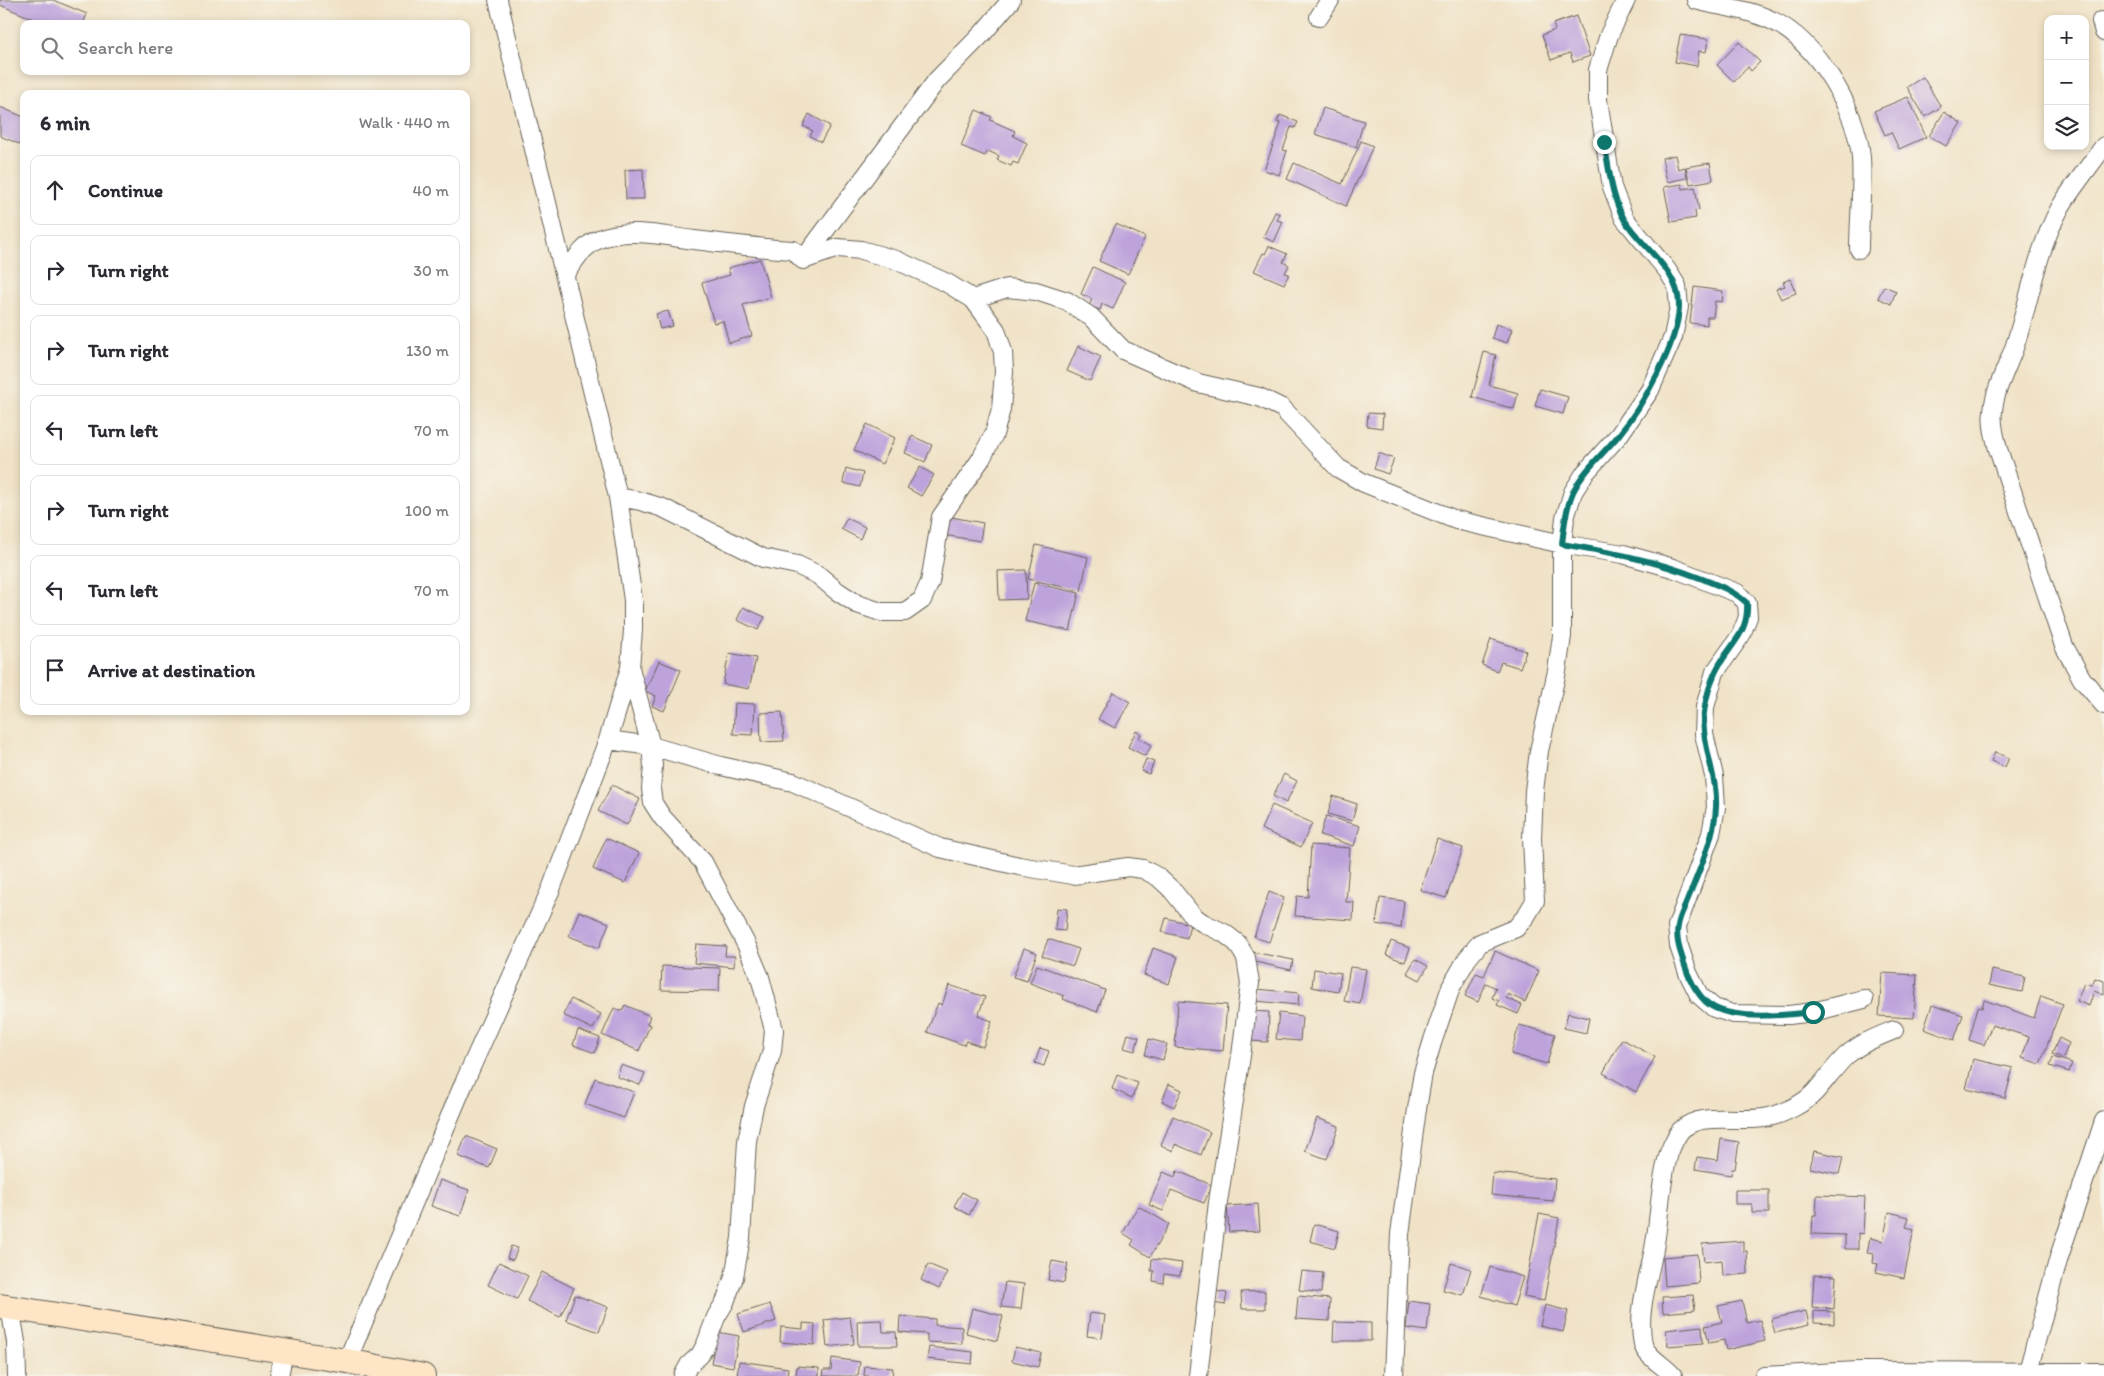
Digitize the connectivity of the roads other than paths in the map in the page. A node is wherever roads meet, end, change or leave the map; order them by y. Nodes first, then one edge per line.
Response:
1 (498, 0) edge
2 (1010, 0) edge
3 (1330, 0) edge
4 (1626, 0) edge
5 (1696, 0) edge
6 (1319, 17) dead end
7 (2104, 146) edge
8 (1859, 249) dead end
9 (803, 260) junction
10 (564, 274) junction
11 (973, 299) junction
12 (618, 497) junction
13 (1562, 544) junction
14 (630, 668) junction
15 (2104, 706) edge
16 (608, 740) junction
17 (651, 746) junction
18 (1864, 999) dead end
19 (1894, 1030) dead end
20 (2104, 1121) edge
21 (5, 1307) edge
22 (284, 1351) junction
23 (347, 1361) junction
24 (2028, 1371) junction
25 (2104, 1372) edge
26 (17, 1376) edge
27 (279, 1376) edge
28 (423, 1376) edge
29 (683, 1376) edge
30 (1198, 1376) edge
31 (1394, 1376) edge
32 (1673, 1376) edge
33 (1764, 1376) edge

1 - 10 street
2 - 9 street
3 - 6 street
4 - 13 street
5 - 8 street
7 - 15 street
9 - 10 street
9 - 11 street
10 - 12 street
11 - 12 street
11 - 13 street
12 - 14 street
13 - 18 street
13 - 31 street
14 - 16 street
14 - 17 street
16 - 17 street
16 - 23 street
17 - 29 street
17 - 30 street
19 - 32 street
20 - 24 street
21 - 22 main road
21 - 26 street
22 - 23 main road
22 - 27 street
23 - 28 main road
24 - 25 street
24 - 33 street

